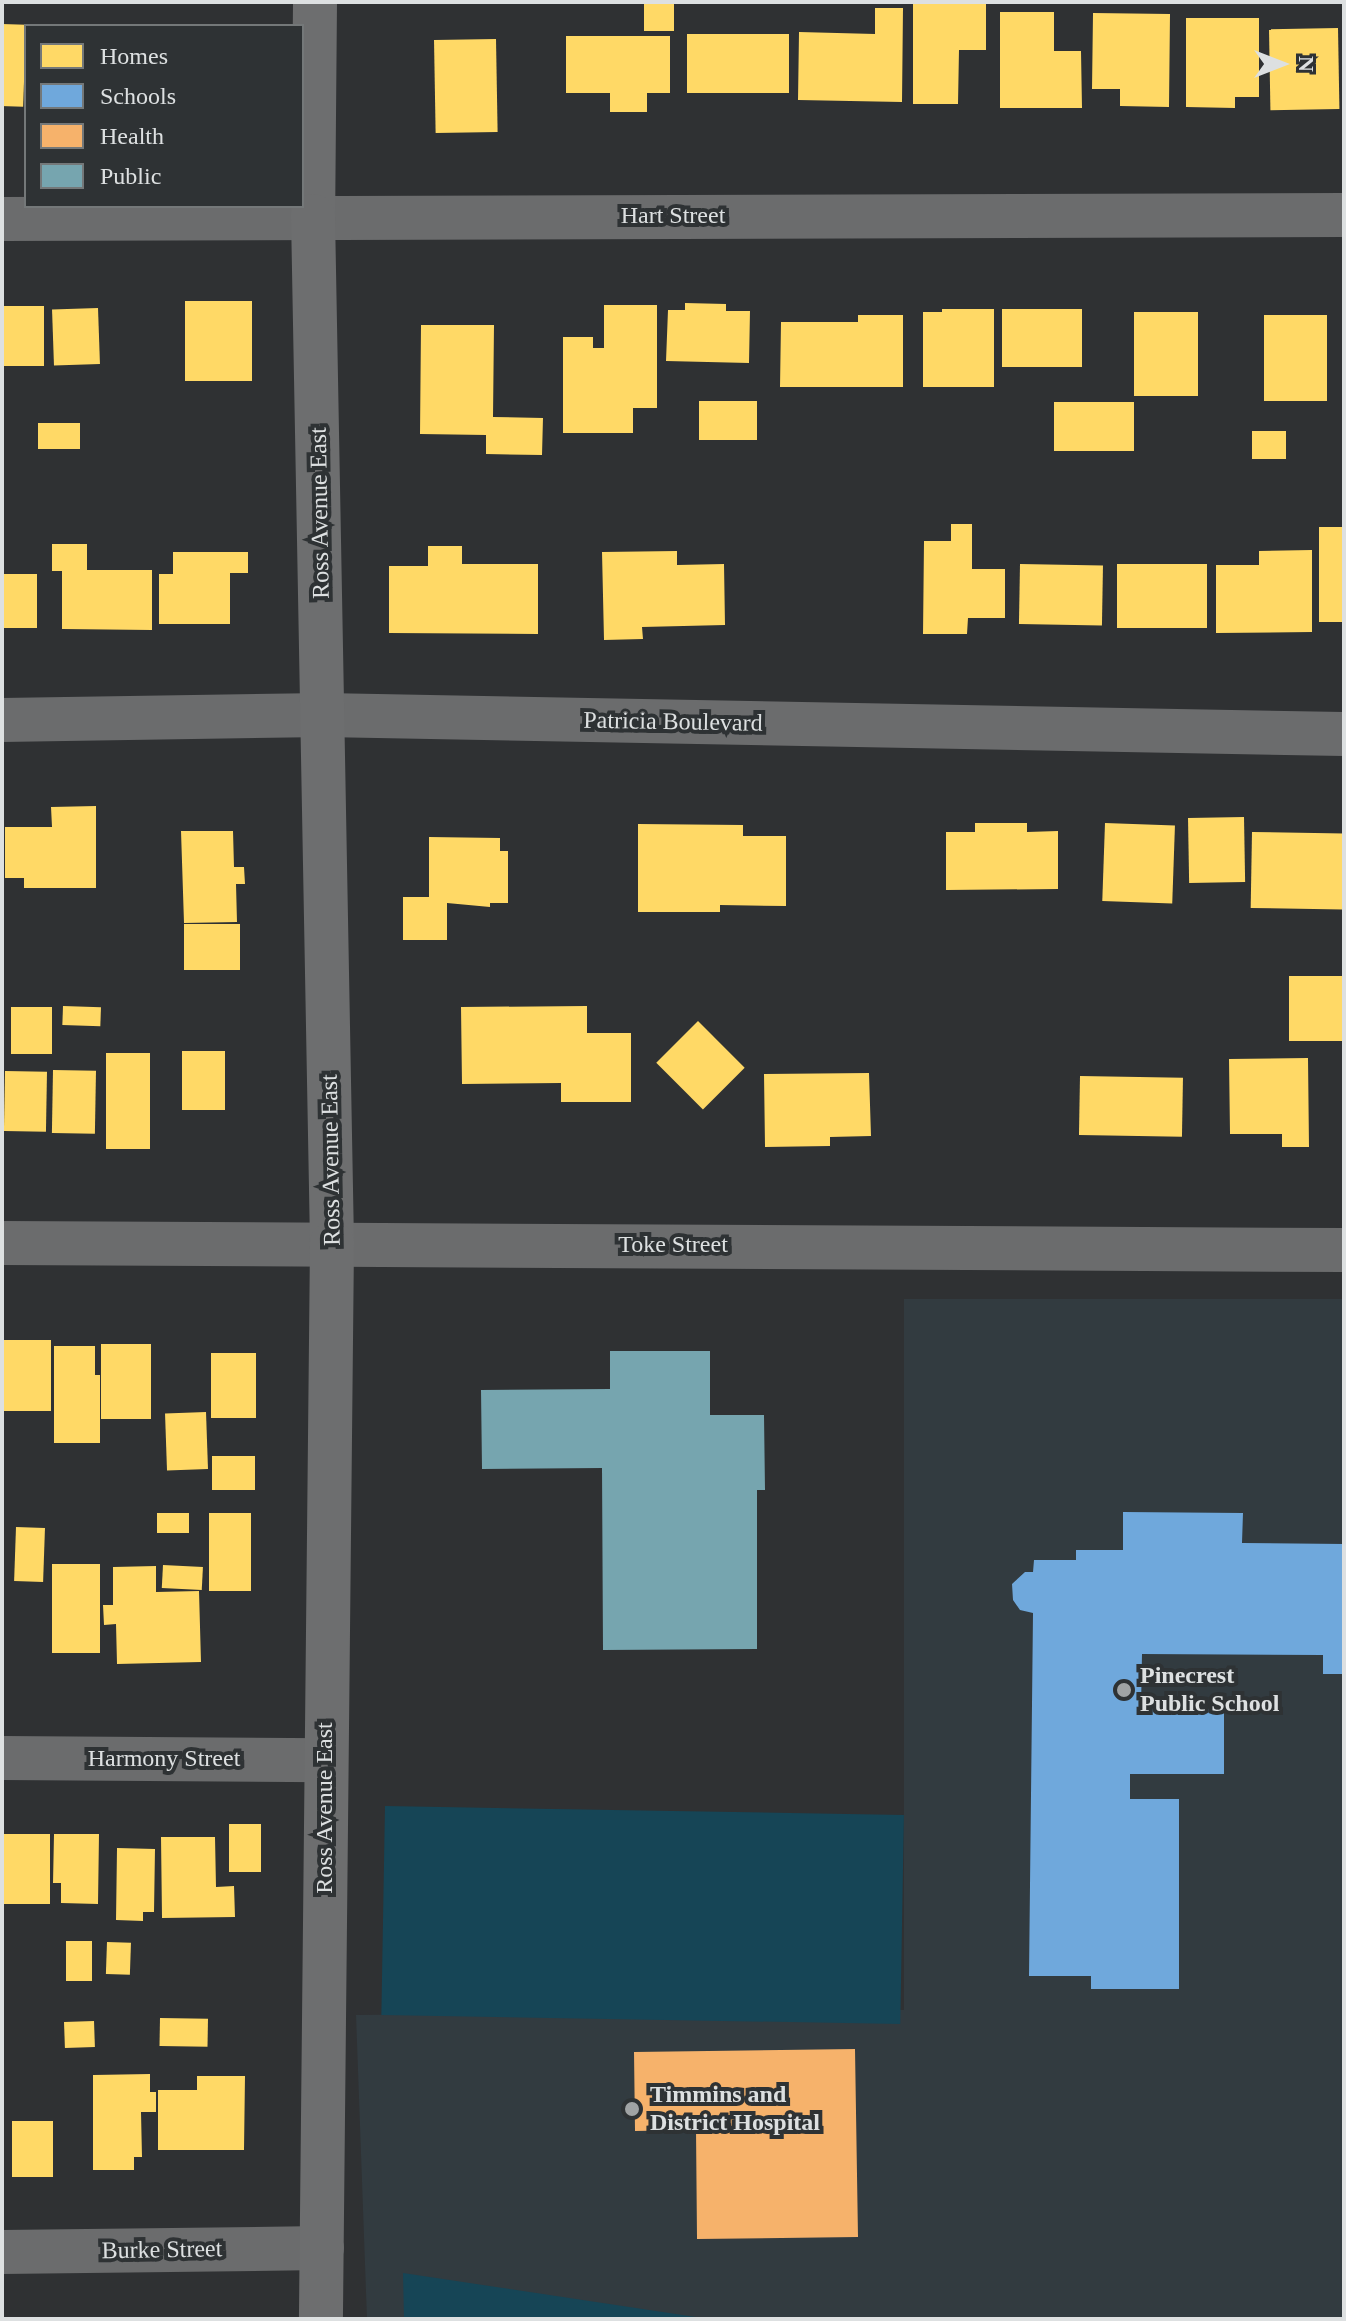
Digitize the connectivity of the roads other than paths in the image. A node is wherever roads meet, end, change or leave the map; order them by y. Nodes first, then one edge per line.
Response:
1 (315, 2) edge
2 (1344, 215) edge
3 (313, 216) junction
4 (2, 219) edge
5 (324, 715) junction
6 (2, 720) edge
7 (1344, 734) edge
8 (2, 1243) edge
9 (332, 1243) junction
10 (1344, 1250) edge
11 (2, 1758) edge
12 (326, 1760) junction
13 (322, 2248) junction
14 (2, 2252) edge
15 (321, 2319) edge

1 - 3 main road, Ross Avenue East
2 - 3 street, Hart Street
3 - 4 street, Hart Street
3 - 5 main road, Ross Avenue East
5 - 6 street, Patricia Boulevard
5 - 7 street, Patricia Boulevard
5 - 9 main road, Ross Avenue East
8 - 9 street, Toke Street
9 - 10 street, Toke Street
9 - 12 main road, Ross Avenue East
11 - 12 street, Harmony Street
12 - 13 main road, Ross Avenue East
13 - 14 street, Burke Street
13 - 15 main road, Ross Avenue East

